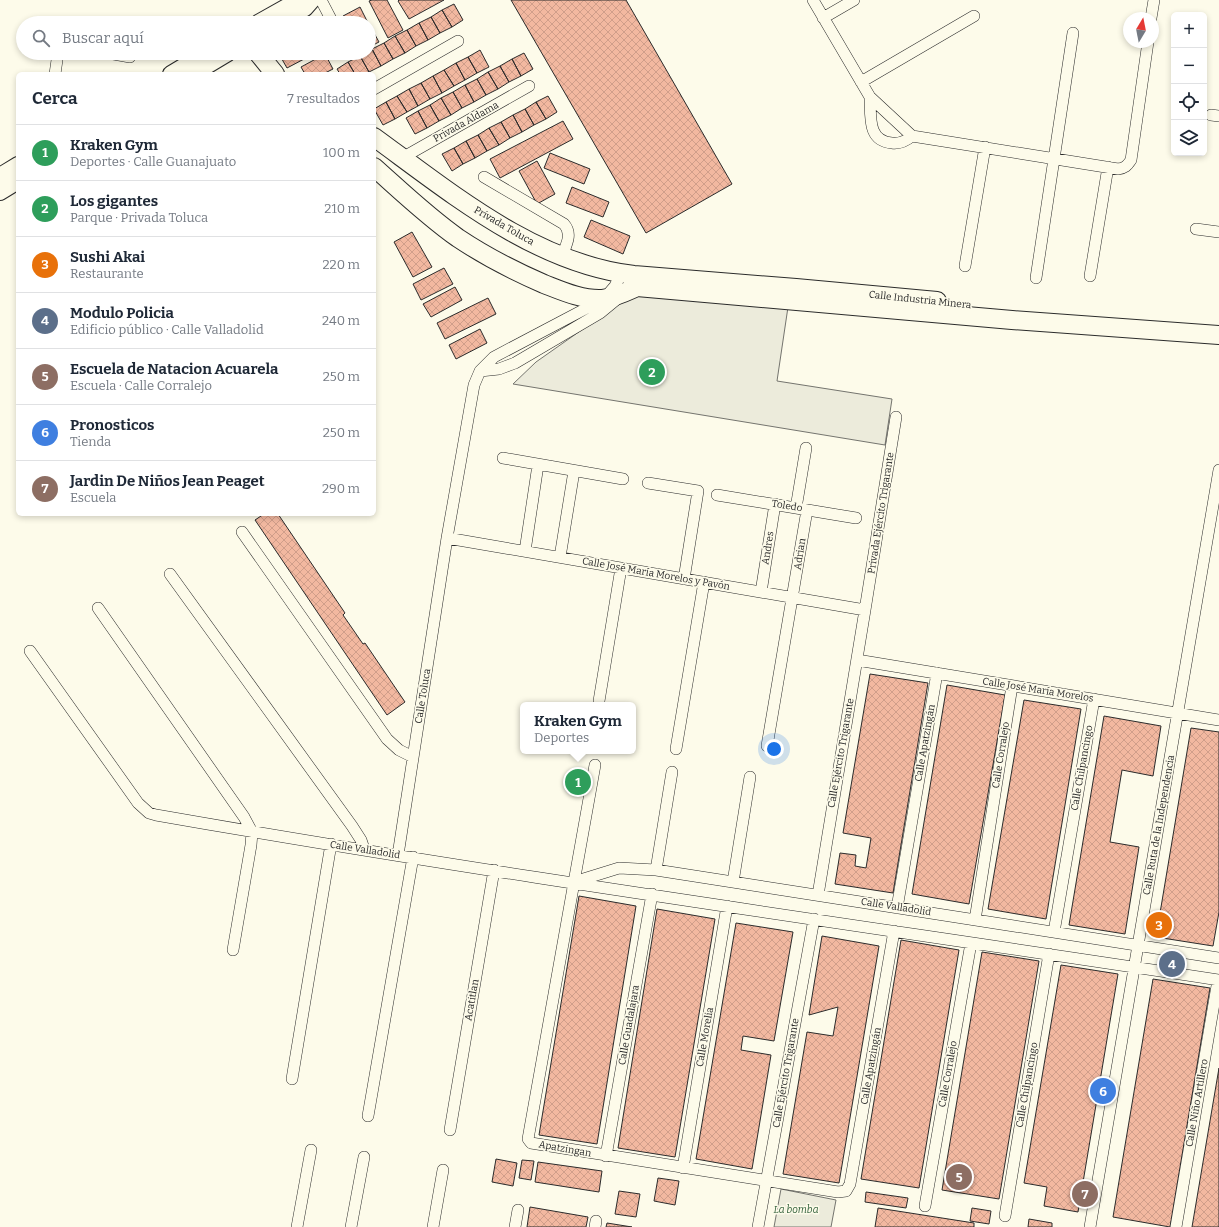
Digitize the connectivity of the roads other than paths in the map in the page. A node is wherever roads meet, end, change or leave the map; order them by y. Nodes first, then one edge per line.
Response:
1 (321, 0) edge
2 (813, 0) edge
3 (854, 0) edge
4 (1154, 0) edge
5 (303, 2) edge
6 (1152, 12) edge
7 (273, 16) edge
8 (287, 16) edge
9 (329, 16) edge
10 (974, 16) dead end
11 (823, 18) junction
12 (1073, 33) dead end
13 (458, 41) dead end
14 (1147, 48) edge
15 (57, 60) edge
16 (194, 60) edge
17 (216, 60) edge
18 (264, 60) edge
19 (55, 72) edge
20 (174, 72) edge
21 (196, 72) edge
22 (273, 72) edge
23 (861, 82) junction
24 (529, 86) dead end
25 (376, 88) edge
26 (870, 97) junction
27 (912, 136) junction
28 (376, 138) edge
29 (985, 147) junction
30 (402, 158) junction
31 (1054, 158) junction
32 (16, 166) edge
33 (1108, 167) junction
34 (376, 169) edge
35 (0, 176) edge
36 (484, 177) dead end
37 (16, 182) edge
38 (0, 192) edge
39 (1196, 229) dead end
40 (1219, 232) edge
41 (562, 256) junction
42 (965, 266) dead end
43 (627, 274) junction
44 (1090, 276) dead end
45 (1036, 278) dead end
46 (624, 293) junction
47 (604, 299) junction
48 (1219, 325) edge
49 (1219, 335) edge
50 (480, 371) junction
51 (896, 417) dead end
52 (806, 448) dead end
53 (503, 458) dead end
54 (538, 464) junction
55 (1219, 470) edge
56 (574, 471) junction
57 (623, 479) dead end
58 (648, 483) dead end
59 (717, 495) dead end
60 (775, 504) junction
61 (802, 509) junction
62 (856, 518) dead end
63 (242, 532) dead end
64 (447, 538) junction
65 (525, 551) junction
66 (560, 557) junction
67 (620, 568) junction
68 (170, 574) dead end
69 (684, 579) junction
70 (704, 582) junction
71 (761, 592) junction
72 (793, 598) junction
73 (98, 608) dead end
74 (866, 610) junction
75 (30, 651) dead end
76 (857, 660) junction
77 (937, 673) junction
78 (1012, 686) junction
79 (1094, 699) junction
80 (599, 701) dead end
81 (1178, 713) junction
82 (1219, 720) edge
83 (767, 746) dead end
84 (676, 749) dead end
85 (413, 757) junction
86 (595, 765) dead end
87 (672, 772) dead end
88 (750, 777) dead end
89 (252, 832) junction
90 (331, 844) junction
91 (364, 849) junction
92 (398, 855) junction
93 (413, 857) junction
94 (494, 870) junction
95 (656, 870) junction
96 (574, 882) junction
97 (733, 882) junction
98 (652, 894) junction
99 (818, 895) junction
100 (727, 906) junction
101 (897, 908) junction
102 (814, 919) junction
103 (975, 920) junction
104 (894, 931) junction
105 (1054, 932) junction
106 (971, 943) junction
107 (1138, 945) junction
108 (233, 950) dead end
109 (1049, 954) junction
110 (1219, 958) edge
111 (1134, 967) junction
112 (1219, 980) edge
113 (292, 1079) dead end
114 (368, 1116) dead end
115 (450, 1130) dead end
116 (311, 1150) dead end
117 (606, 1156) junction
118 (364, 1157) dead end
119 (683, 1168) junction
120 (442, 1170) dead end
121 (766, 1182) junction
122 (838, 1192) joint
123 (925, 1206) dead end
124 (518, 1210) dead end
125 (1005, 1216) dead end
126 (297, 1227) edge
127 (351, 1227) edge
128 (433, 1227) edge
129 (515, 1227) edge
130 (758, 1227) edge
131 (1090, 1227) edge
132 (1176, 1227) edge

1 - 9 street
2 - 11 street
3 - 11 street
4 - 6 street
5 - 7 main road
5 - 8 main road
10 - 23 street
11 - 23 street
12 - 31 street
13 - 25 street
14 - 33 street
15 - 19 street
16 - 20 main road
17 - 21 main road
18 - 22 main road
23 - 26 street
24 - 30 street, Privada Aldama
26 - 27 street
26 - 27 street
27 - 29 street
28 - 30 main road, Privada Toluca
29 - 31 street
29 - 42 street
30 - 41 main road, Privada Toluca
31 - 33 street
31 - 45 street
32 - 35 main road
33 - 44 street
34 - 47 main road
36 - 41 street
37 - 38 main road
39 - 40 street
41 - 43 main road, Privada Toluca
43 - 46 street
43 - 47 street
43 - 48 main road, Calle Industria Minera
46 - 47 main road
46 - 49 main road, Calle Industria Minera
46 - 50 street
47 - 50 street
50 - 64 street
51 - 74 street, Privada Ejército Trigarante
52 - 61 street, Adrian
53 - 54 street
54 - 56 street
54 - 65 street
55 - 81 street, Calle Ruta de la Independencia
56 - 57 street
56 - 66 street
58 - 69 street
59 - 60 street, Toledo
60 - 61 street, Toledo
60 - 71 street, Andres
61 - 62 street, Toledo
61 - 72 street, Adrian
63 - 85 street
64 - 65 street, Calle José María Morelos y Pavón
64 - 85 street, Calle Toluca
65 - 66 street, Calle José María Morelos y Pavón
66 - 67 street, Calle José María Morelos y Pavón
67 - 69 street, Calle José María Morelos y Pavón
67 - 80 street
68 - 91 street
69 - 70 street, Calle José María Morelos y Pavón
70 - 71 street, Calle José María Morelos y Pavón
70 - 84 street
71 - 72 street, Calle José María Morelos y Pavón
72 - 74 street, Calle José María Morelos y Pavón
72 - 83 street, Adrian
73 - 89 street
74 - 76 street, Calle Ejército Trigarante
75 - 89 street, Calle Valladolid
76 - 77 street, Calle José María Morelos
76 - 99 street, Calle Ejército Trigarante
77 - 78 street, Calle José María Morelos
77 - 101 street, Calle Apatzingán
78 - 79 street, Calle José María Morelos
78 - 103 street, Calle Corralejo
79 - 81 street, Calle José María Morelos
79 - 105 street, Calle Chilpancingo
81 - 82 street, Calle José María Morelos
81 - 107 street, Calle Ruta de la Independencia
85 - 92 street, Calle Toluca
86 - 96 street
87 - 95 street
88 - 97 street
89 - 90 street, Calle Valladolid
89 - 108 street
90 - 91 street, Calle Valladolid
90 - 113 street
91 - 92 street, Calle Valladolid
92 - 93 street, Calle Valladolid
93 - 94 street, Calle Valladolid
93 - 114 street
94 - 96 street, Calle Valladolid
94 - 115 street, Acatitlan
95 - 96 street, Calle Valladolid
95 - 97 street, Calle Valladolid
96 - 98 street, Calle Valladolid
96 - 117 street, Apatzingan
97 - 99 street, Calle Valladolid
98 - 100 street, Calle Valladolid
98 - 117 street, Calle Guadalajara
99 - 101 street, Calle Valladolid
100 - 102 street, Calle Valladolid
100 - 119 street, Calle Morelia
101 - 103 street, Calle Valladolid
102 - 104 street, Calle Valladolid
102 - 121 street, Calle Ejército Trigarante
103 - 105 street, Calle Valladolid
104 - 106 street, Calle Valladolid
104 - 122 street, Calle Apatzingán
105 - 107 street, Calle Valladolid
106 - 109 street, Calle Valladolid
106 - 123 street, Calle Corralejo
107 - 110 street, Calle Valladolid
107 - 111 street, Calle Ruta de la Independencia
109 - 111 street, Calle Valladolid
109 - 125 street, Calle Chilpancingo
111 - 112 street, Calle Valladolid
111 - 131 street, Calle Ruta de la Independencia
112 - 132 street, Calle Niño Artillero
116 - 126 street
117 - 119 street, Apatzingan
118 - 127 street
119 - 121 street, Apatzingan
120 - 128 street
121 - 122 street, Apatzingan
121 - 130 street, Calle Ejército Trigarante
124 - 129 street

